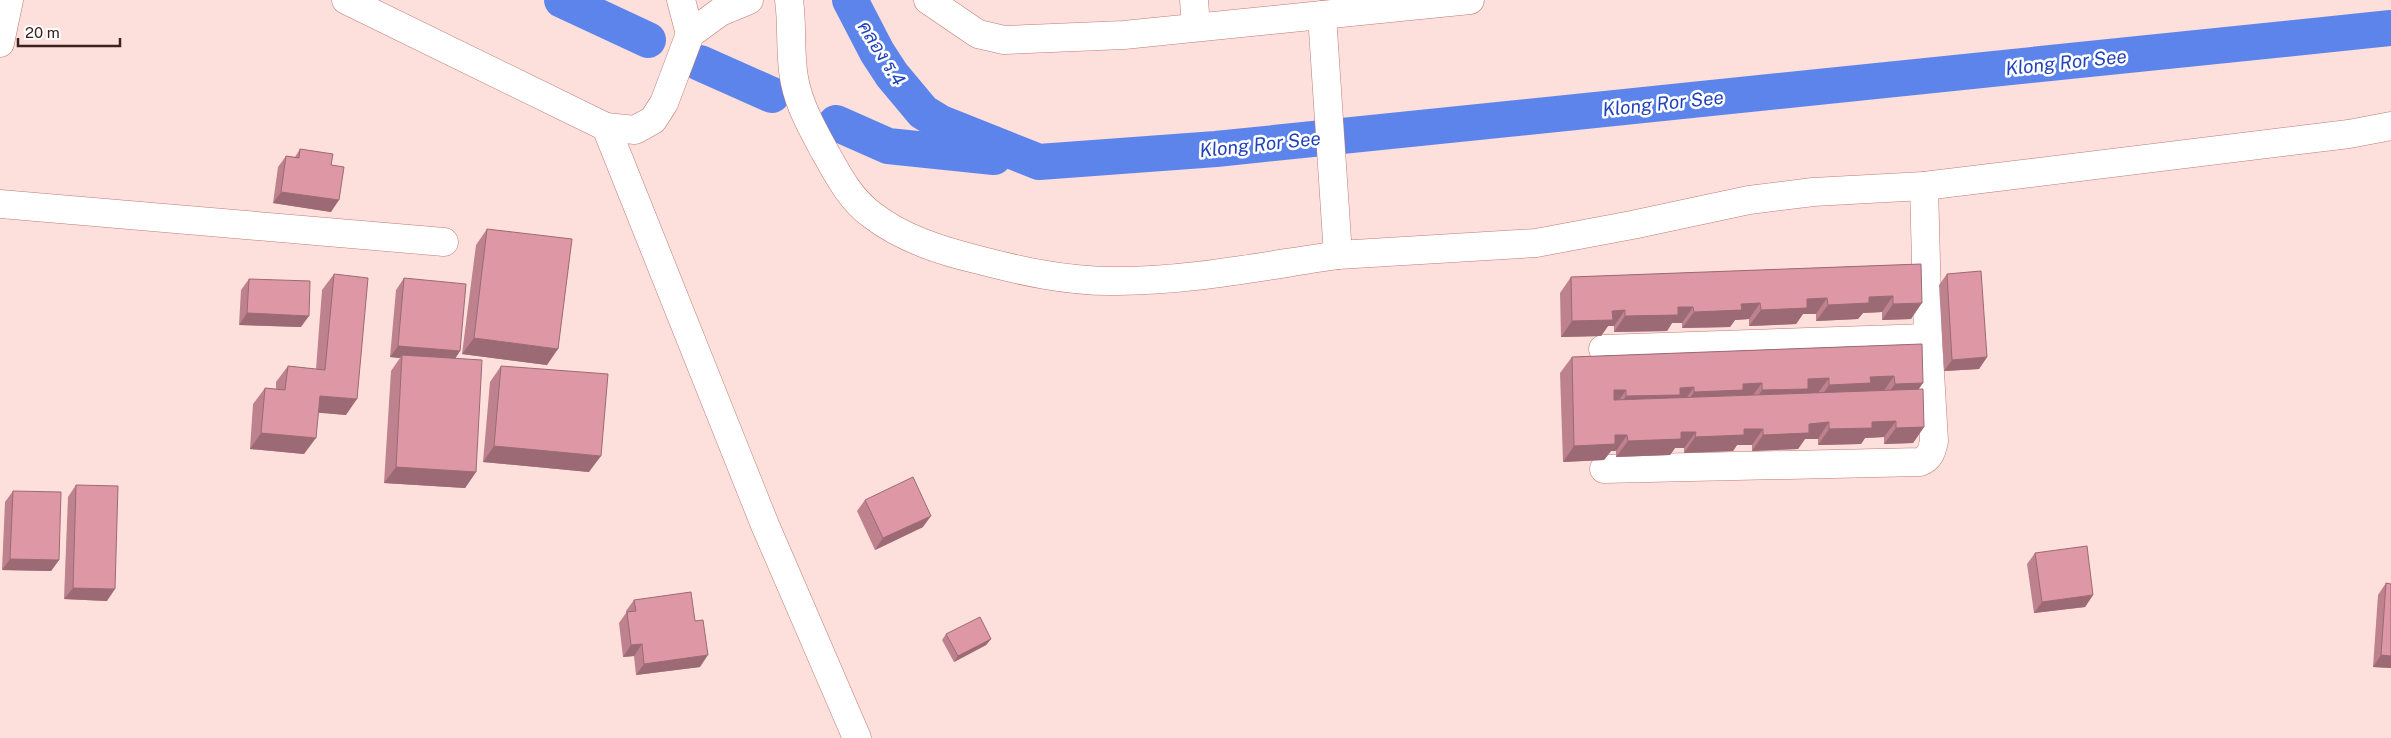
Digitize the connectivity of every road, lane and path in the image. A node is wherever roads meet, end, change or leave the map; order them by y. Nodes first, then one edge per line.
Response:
1 (9, 0) edge
2 (346, 0) edge
3 (681, 0) edge
4 (749, 0) edge
5 (789, 0) edge
6 (928, 0) edge
7 (1194, 0) edge
8 (1470, 0) edge
9 (1412, 2) edge
10 (1322, 15) junction
11 (1196, 28) junction
12 (690, 34) junction
13 (0, 43) edge
14 (2391, 126) edge
15 (606, 128) junction
16 (1924, 186) junction
17 (0, 204) edge
18 (444, 242) dead end
19 (1338, 255) junction
20 (1928, 338) junction
21 (1603, 348) dead end
22 (1604, 470) dead end
23 (857, 738) edge

1 - 13 street
2 - 15 street
3 - 12 street
4 - 12 street
5 - 19 street
6 - 11 street
7 - 11 street
8 - 9 street
9 - 10 street
10 - 11 street
10 - 19 street
12 - 15 street
14 - 16 street
15 - 23 street
16 - 19 street
16 - 20 street
17 - 18 street
20 - 21 street
20 - 22 street

